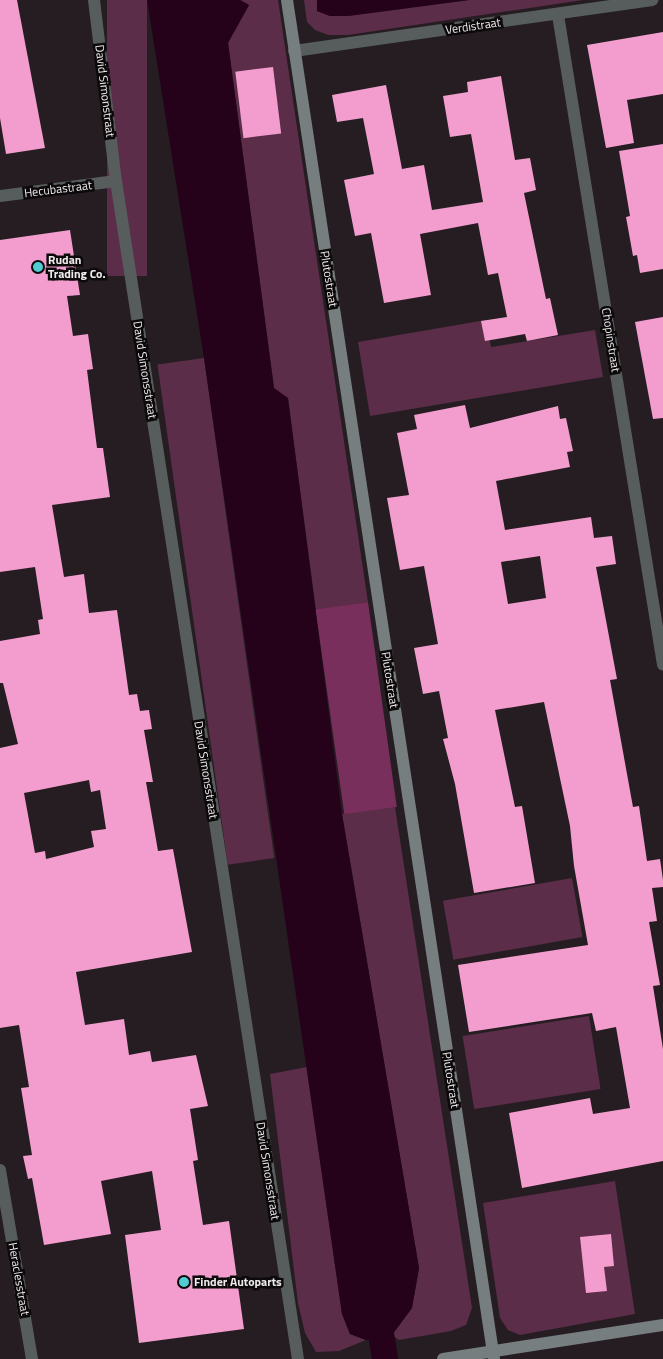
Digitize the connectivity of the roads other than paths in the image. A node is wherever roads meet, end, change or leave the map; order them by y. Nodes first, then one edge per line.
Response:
1 (94, 0) edge
2 (287, 0) edge
3 (652, 0) edge
4 (558, 15) junction
5 (294, 51) junction
6 (116, 182) junction
7 (0, 196) edge
8 (663, 665) edge
9 (0, 1170) edge
10 (663, 1325) edge
11 (493, 1356) edge
12 (32, 1359) edge
13 (298, 1359) edge
14 (443, 1359) edge

1 - 6 street, David Simonstraat
2 - 5 street, Plutostraat
3 - 4 street, Verdistraat
4 - 5 street, Verdistraat
4 - 8 street, Chopinstraat
5 - 11 street, Plutostraat
6 - 7 street, Hecubastraat
6 - 13 street, David Simonsstraat
9 - 12 street, Heraclesstraat
10 - 11 street
11 - 14 street

